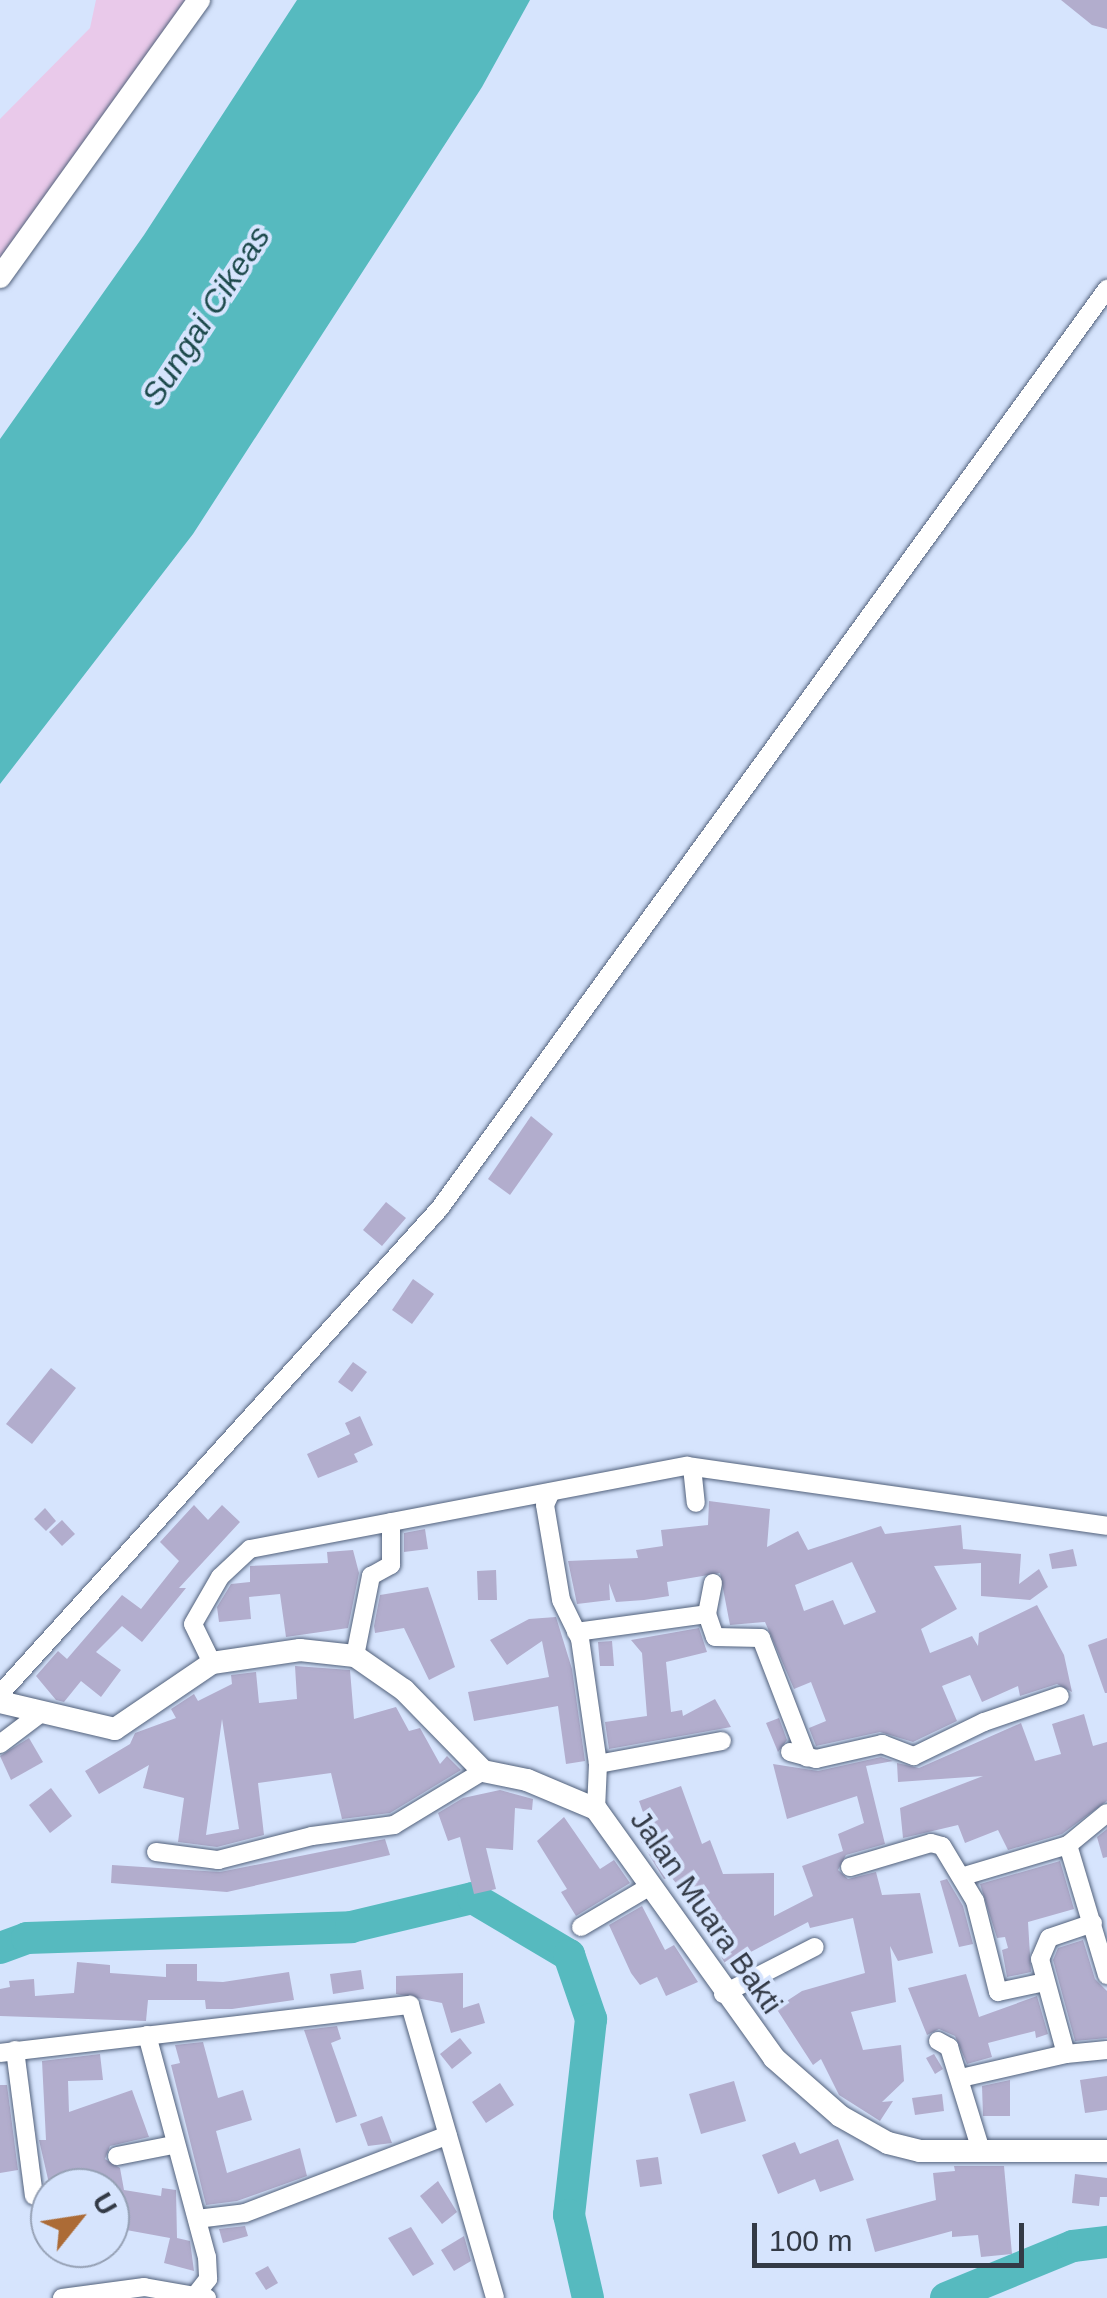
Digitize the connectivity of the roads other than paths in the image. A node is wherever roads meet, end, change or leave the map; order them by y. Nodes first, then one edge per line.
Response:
1 (199, 0) edge
2 (0, 277) edge
3 (1107, 288) edge
4 (692, 1468) junction
5 (550, 1492) junction
6 (696, 1503) dead end
7 (390, 1522) junction
8 (1107, 1526) edge
9 (713, 1583) dead end
10 (707, 1614) junction
11 (576, 1632) junction
12 (356, 1656) junction
13 (212, 1663) junction
14 (1060, 1696) dead end
15 (0, 1698) edge
16 (41, 1713) junction
17 (722, 1741) dead end
18 (0, 1744) edge
19 (598, 1764) junction
20 (483, 1771) junction
21 (596, 1809) junction
22 (1107, 1813) edge
23 (1068, 1846) junction
24 (156, 1852) dead end
25 (850, 1867) dead end
26 (964, 1876) junction
27 (652, 1885) junction
28 (1093, 1923) junction
29 (581, 1927) dead end
30 (815, 1947) dead end
31 (1107, 1974) edge
32 (1045, 1982) junction
33 (723, 1994) junction
34 (147, 2034) junction
35 (938, 2041) dead end
36 (1107, 2050) edge
37 (7, 2051) edge
38 (1066, 2054) junction
39 (961, 2078) junction
40 (448, 2135) junction
41 (173, 2145) junction
42 (980, 2148) junction
43 (1107, 2151) edge
44 (117, 2156) dead end
45 (30, 2175) edge
46 (197, 2219) junction
47 (203, 2296) edge
48 (62, 2298) edge
49 (495, 2298) edge

1 - 2 main road
3 - 15 street
4 - 5 street
4 - 6 street
4 - 8 street
5 - 7 street
5 - 11 street
7 - 12 street
7 - 13 street
9 - 10 street
10 - 11 street
10 - 14 street
11 - 19 street
12 - 13 main road
12 - 20 main road
13 - 16 main road
15 - 16 main road
16 - 18 street
17 - 19 street
19 - 21 street
20 - 21 main road, Jalan Muara Bakti
20 - 24 street
21 - 27 main road, Jalan Muara Bakti
22 - 23 street
23 - 26 street
23 - 28 street
25 - 26 street
26 - 32 street
27 - 29 street
27 - 33 main road, Jalan Muara Bakti
28 - 31 street
28 - 32 street
30 - 33 street
32 - 38 street
33 - 42 main road, Jalan Muara Bakti
34 - 37 street
34 - 40 street
34 - 41 street
35 - 39 street
36 - 38 street
37 - 45 street
38 - 39 street
39 - 42 street
40 - 46 street
40 - 49 street
41 - 44 street
41 - 46 street
42 - 43 main road, Jalan Muara Bakti
46 - 47 street
47 - 48 street

